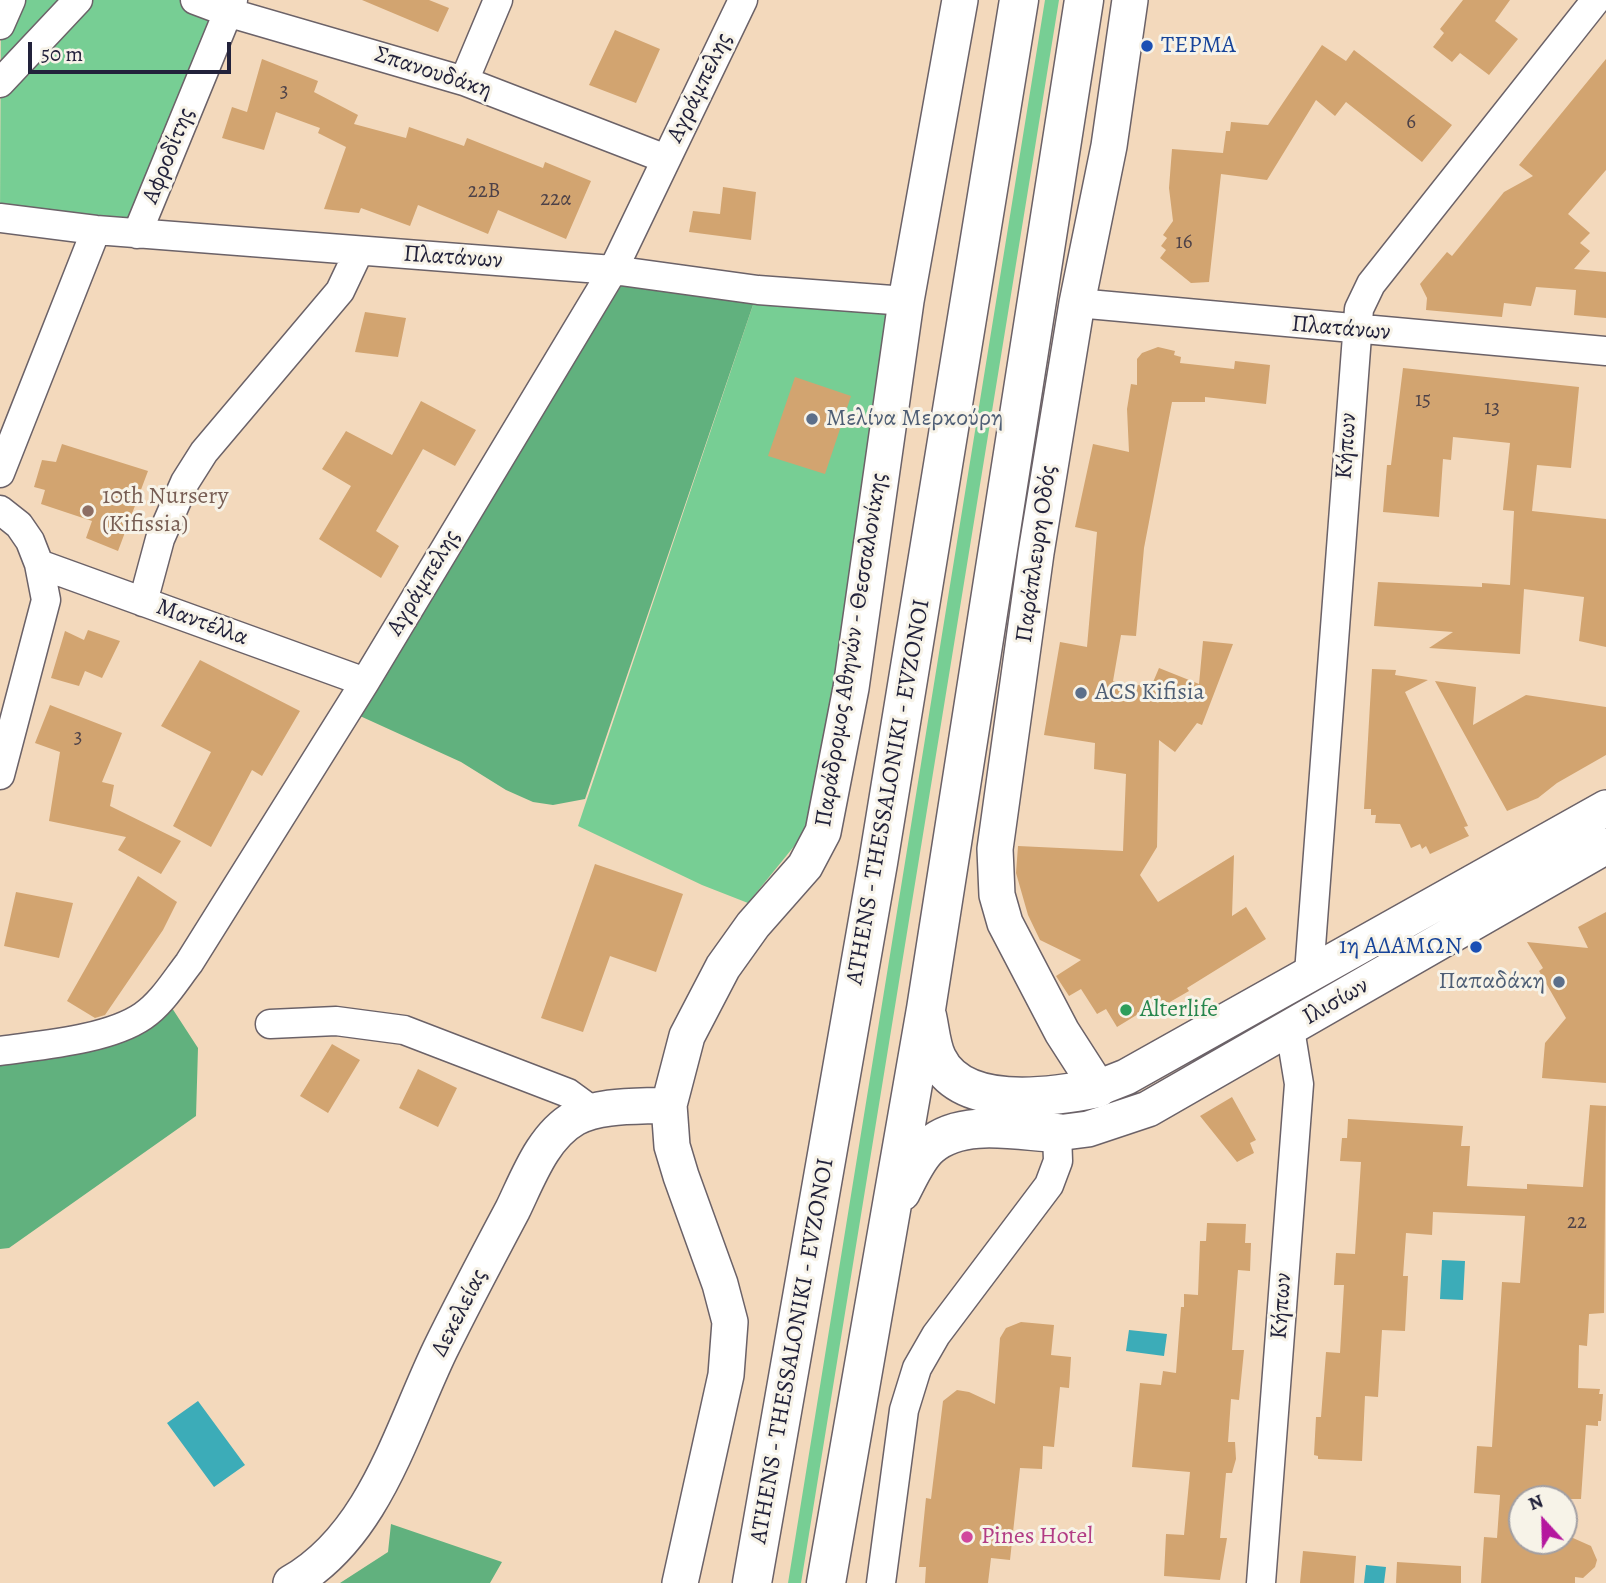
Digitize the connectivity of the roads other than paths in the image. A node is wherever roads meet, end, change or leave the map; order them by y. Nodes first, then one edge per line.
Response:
1 (10, 0) edge
2 (78, 0) edge
3 (195, 0) edge
4 (498, 0) edge
5 (743, 0) edge
6 (960, 0) edge
7 (1019, 0) edge
8 (1084, 0) edge
9 (1130, 0) edge
10 (1596, 0) edge
11 (230, 6) edge
12 (0, 26) edge
13 (464, 81) junction
14 (0, 83) edge
15 (666, 159) junction
16 (0, 218) edge
17 (96, 230) junction
18 (137, 234) junction
19 (359, 251) junction
20 (613, 270) junction
21 (906, 301) junction
22 (1077, 303) junction
23 (1355, 330) junction
24 (1606, 351) edge
25 (0, 473) edge
26 (0, 510) edge
27 (41, 570) junction
28 (143, 602) junction
29 (365, 682) junction
30 (0, 775) edge
31 (1606, 807) edge
32 (1606, 846) edge
33 (1309, 973) junction
34 (926, 1009) junction
35 (270, 1024) dead end
36 (1290, 1029) junction
37 (0, 1051) edge
38 (1098, 1088) junction
39 (669, 1105) junction
40 (594, 1112) junction
41 (1056, 1133) junction
42 (888, 1219) junction
43 (290, 1583) edge
44 (680, 1583) edge
45 (752, 1583) edge
46 (826, 1583) edge
47 (881, 1583) edge
48 (1261, 1583) edge

1 - 12 street
2 - 14 street
3 - 11 street, Σπανουδάκη
4 - 13 street
5 - 15 street, Αγράμπελης
6 - 21 main road, Παράδρομος Αθηνών - Θεσσαλονίκης
7 - 45 highway, ATHENS - THESSALONIKI - EVZONOI
8 - 34 highway
9 - 22 main road, Παράπλευρη Οδός
10 - 23 street, Κήπων
11 - 13 street, Σπανουδάκη
11 - 18 street, Αφροδίτης
13 - 15 street, Σπανουδάκη
15 - 20 street, Αγράμπελης
16 - 17 street, Πλατάνων
17 - 18 street, Πλατάνων
17 - 25 street
18 - 19 street, Πλατάνων
19 - 20 street, Πλατάνων
19 - 28 street
20 - 21 street, Πλατάνων
20 - 29 street, Αγράμπελης
21 - 39 main road, Παράδρομος Αθηνών - Θεσσαλονίκης
22 - 23 street, Πλατάνων
22 - 38 main road, Παράπλευρη Οδός
23 - 24 street, Πλατάνων
23 - 33 street, Κήπων
26 - 27 street
27 - 28 street, Μαντέλλα
27 - 30 street
28 - 29 street, Μαντέλλα
29 - 37 street, Αγράμπελης
31 - 33 main road, Ιλισίων
32 - 36 main road, Ιλισίων
33 - 38 main road, Ιλισίων
34 - 38 highway
34 - 42 highway
35 - 40 street
36 - 41 main road, Ιλισίων
36 - 48 street, Κήπων
39 - 40 main road, Δεκελείας
39 - 44 main road, Παράδρομος Αθηνών - Θεσσαλονίκης
40 - 43 main road, Δεκελείας
41 - 42 highway
41 - 47 street
42 - 46 highway

